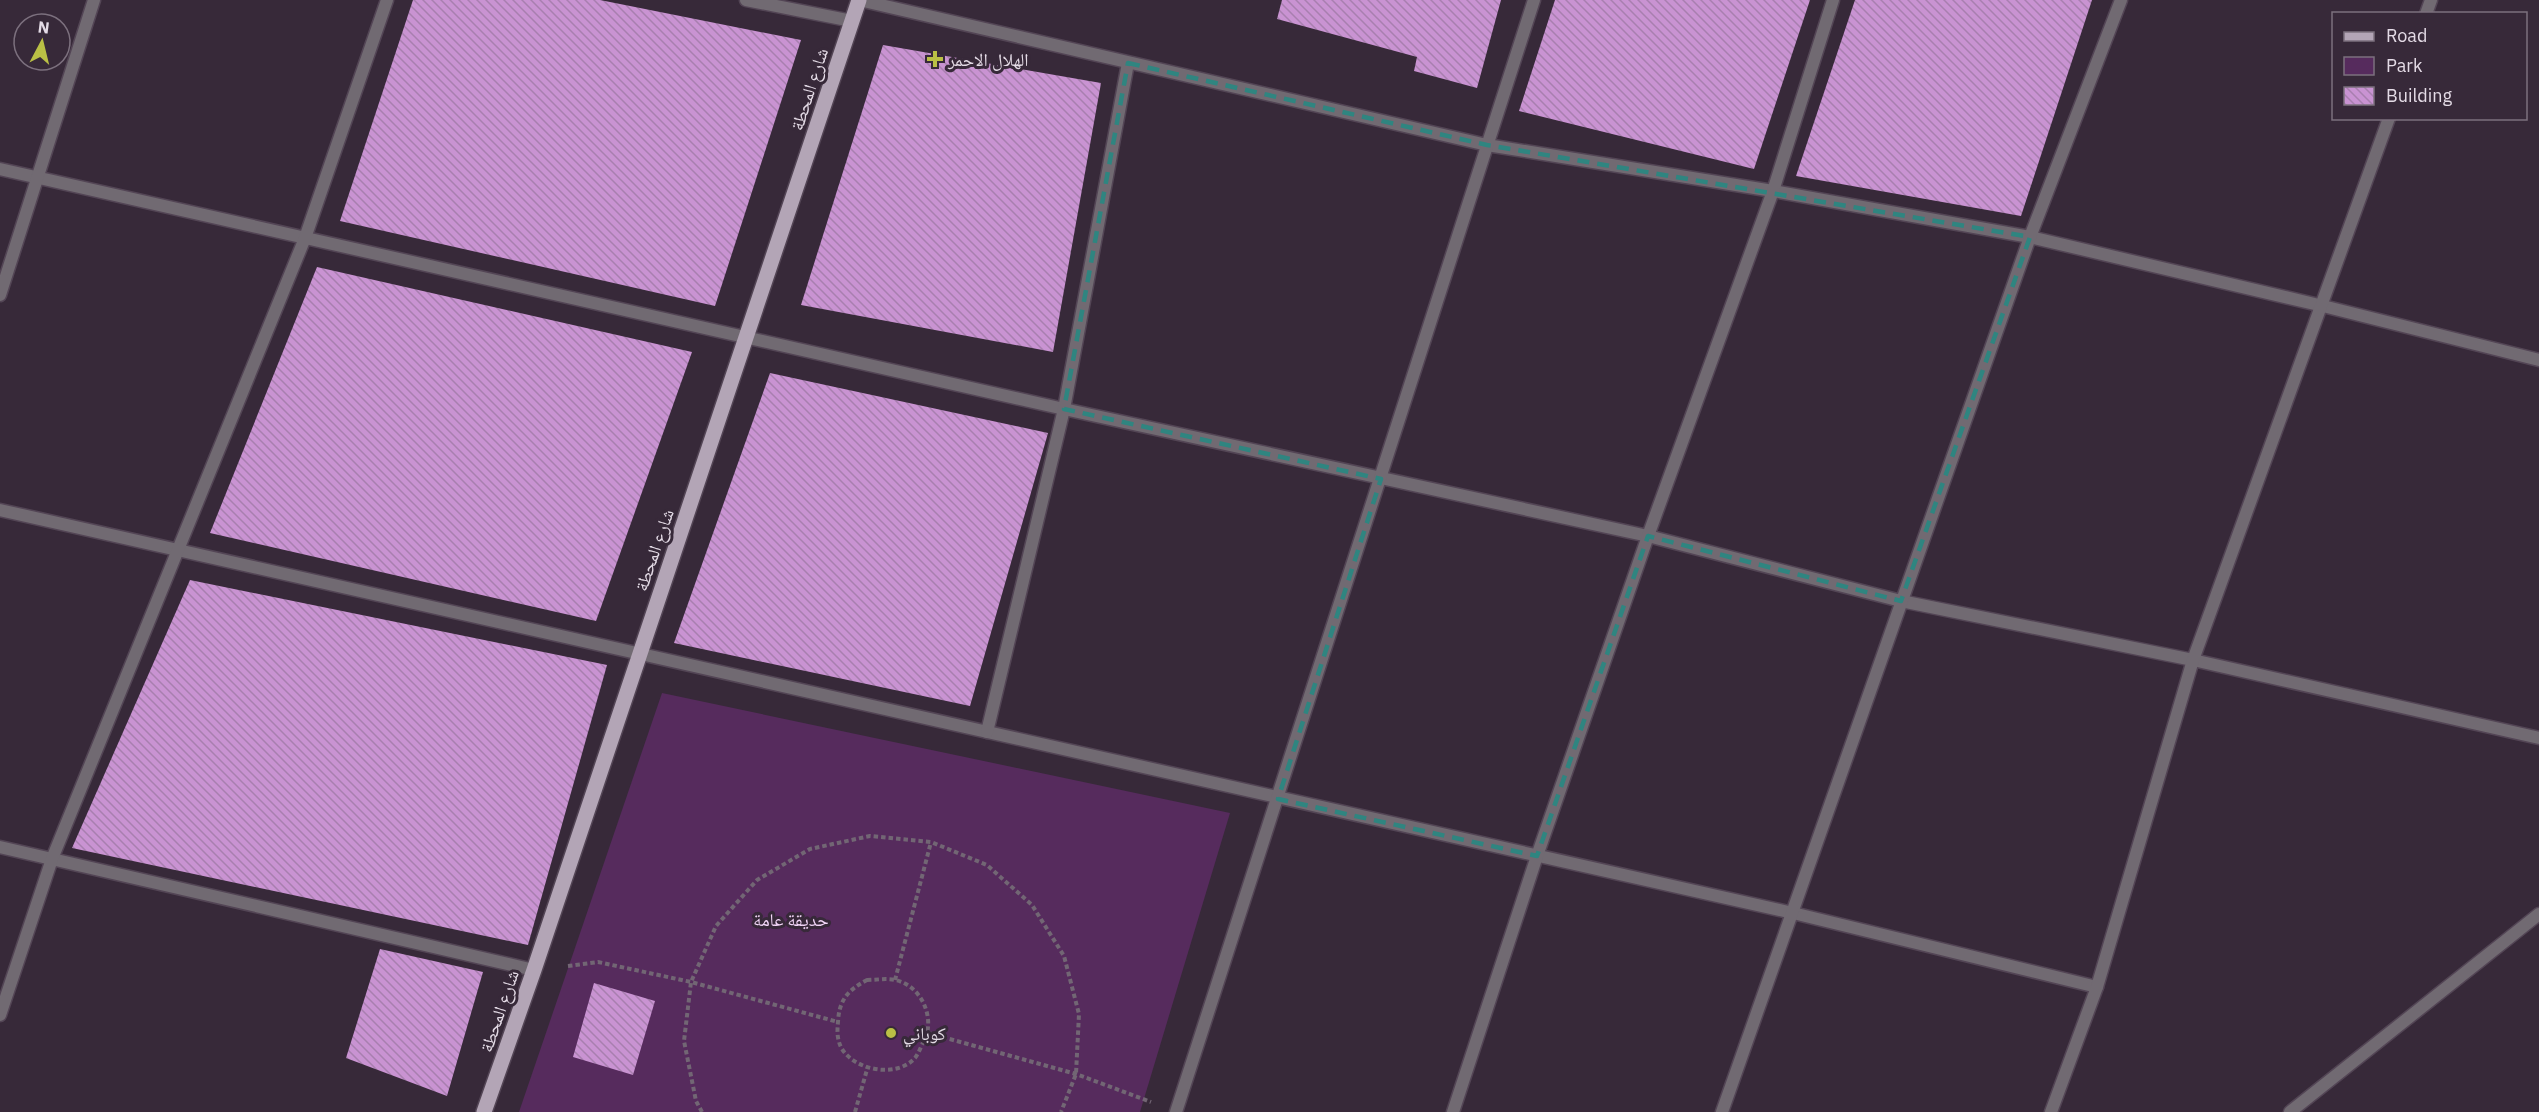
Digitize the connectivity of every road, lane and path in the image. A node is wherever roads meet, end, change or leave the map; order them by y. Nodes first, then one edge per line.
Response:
1 (94, 0) edge
2 (387, 0) edge
3 (746, 0) edge
4 (859, 0) edge
5 (1534, 0) edge
6 (1833, 0) edge
7 (2121, 0) edge
8 (852, 21) junction
9 (1128, 63) junction
10 (2388, 120) edge
11 (1487, 146) junction
12 (0, 169) edge
13 (39, 178) junction
14 (1773, 191) junction
15 (2030, 237) junction
16 (305, 238) junction
17 (0, 295) edge
18 (2323, 306) junction
19 (747, 337) junction
20 (2539, 360) edge
21 (1064, 409) junction
22 (1381, 478) junction
23 (0, 510) edge
24 (1648, 536) junction
25 (178, 550) junction
26 (1901, 601) junction
27 (640, 654) junction
28 (2193, 660) junction
29 (987, 732) junction
30 (2539, 738) edge
31 (1278, 799) junction
32 (932, 842) junction
33 (0, 847) edge
34 (1537, 856) junction
35 (52, 859) junction
36 (1793, 913) junction
37 (2539, 914) edge
38 (534, 970) junction
39 (895, 980) junction
40 (691, 982) junction
41 (2097, 987) junction
42 (0, 1015) edge
43 (838, 1022) junction
44 (928, 1034) junction
45 (868, 1066) junction
46 (1076, 1074) junction
47 (484, 1112) edge
48 (702, 1112) edge
49 (855, 1112) edge
50 (1061, 1112) edge
51 (1176, 1112) edge
52 (1453, 1112) edge
53 (1722, 1112) edge
54 (2051, 1112) edge
55 (2290, 1112) edge

1 - 13 street
2 - 16 street
3 - 8 street
4 - 8 main road, شارع المحطة
4 - 9 street
5 - 11 street
6 - 14 street
7 - 15 street
8 - 19 main road, شارع المحطة
9 - 11 street
9 - 21 street
10 - 18 street
11 - 14 street
11 - 22 street
12 - 13 street
13 - 16 street
13 - 17 street
14 - 15 street
14 - 24 street
15 - 18 street
15 - 26 street
16 - 19 street
16 - 25 street
18 - 20 street
18 - 28 street
19 - 21 street
19 - 27 main road, شارع المحطة
21 - 22 street
21 - 29 street
22 - 24 street
22 - 31 street
23 - 25 street
24 - 26 street
24 - 34 street
25 - 27 street
25 - 35 street
26 - 28 street
26 - 36 street
27 - 29 street
27 - 38 main road, شارع المحطة
28 - 30 street
28 - 41 street
29 - 31 street
31 - 34 street
31 - 51 street
32 - 39 path
32 - 40 path
32 - 46 path
33 - 35 street
34 - 36 street
34 - 52 street
35 - 38 street
35 - 42 street
36 - 41 street
36 - 53 street
37 - 55 street
38 - 40 path
38 - 47 main road, شارع المحطة
39 - 43 path
39 - 44 path
40 - 43 path
40 - 48 path
41 - 54 street
43 - 45 path
44 - 45 path
44 - 46 path
45 - 49 path
46 - 50 path
46 - 51 path

